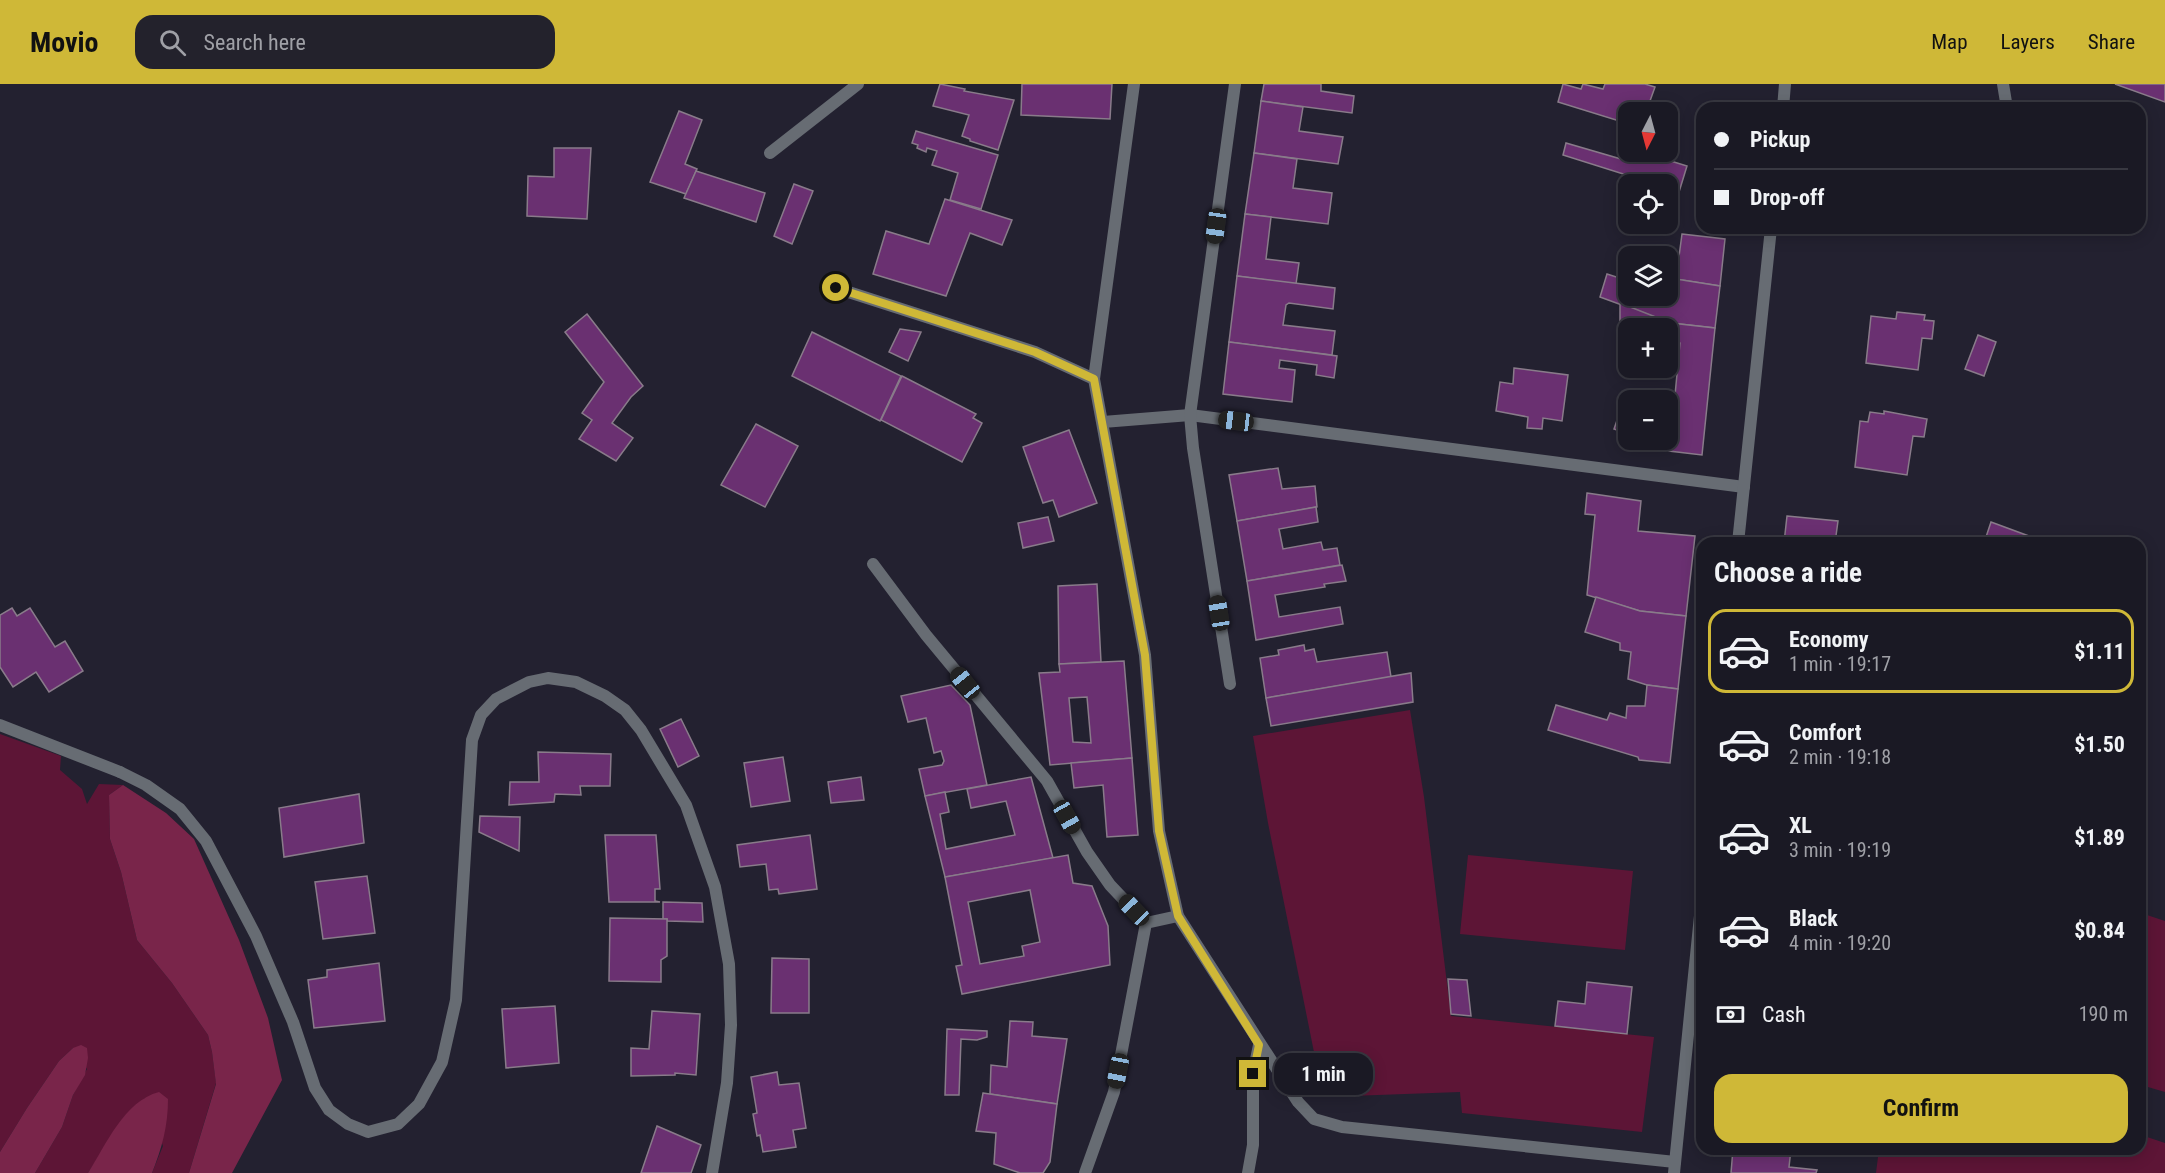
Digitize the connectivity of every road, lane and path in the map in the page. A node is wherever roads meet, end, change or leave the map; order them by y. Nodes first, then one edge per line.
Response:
1 (858, 84) edge
2 (1134, 84) edge
3 (1235, 84) edge
4 (1785, 84) edge
5 (2003, 84) edge
6 (1784, 102) edge
7 (2006, 102) edge
8 (770, 153) dead end
9 (1770, 234) edge
10 (836, 288) dead end
11 (1094, 379) junction
12 (1190, 415) junction
13 (1102, 422) junction
14 (1744, 487) junction
15 (1739, 537) edge
16 (873, 564) dead end
17 (1230, 684) dead end
18 (0, 725) edge
19 (1178, 916) junction
20 (1146, 923) junction
21 (1696, 956) edge
22 (1259, 1045) junction
23 (1675, 1168) edge
24 (712, 1173) edge
25 (1085, 1173) edge
26 (1248, 1173) edge

1 - 8 street
2 - 11 street
3 - 12 street
4 - 6 street
5 - 7 street
9 - 14 street
10 - 11 street
11 - 13 street
12 - 13 street
12 - 14 street
12 - 17 street
13 - 19 street
14 - 15 street
16 - 20 street
18 - 24 street
19 - 20 street
19 - 22 street
20 - 25 street
21 - 23 street
22 - 23 street
22 - 26 street

